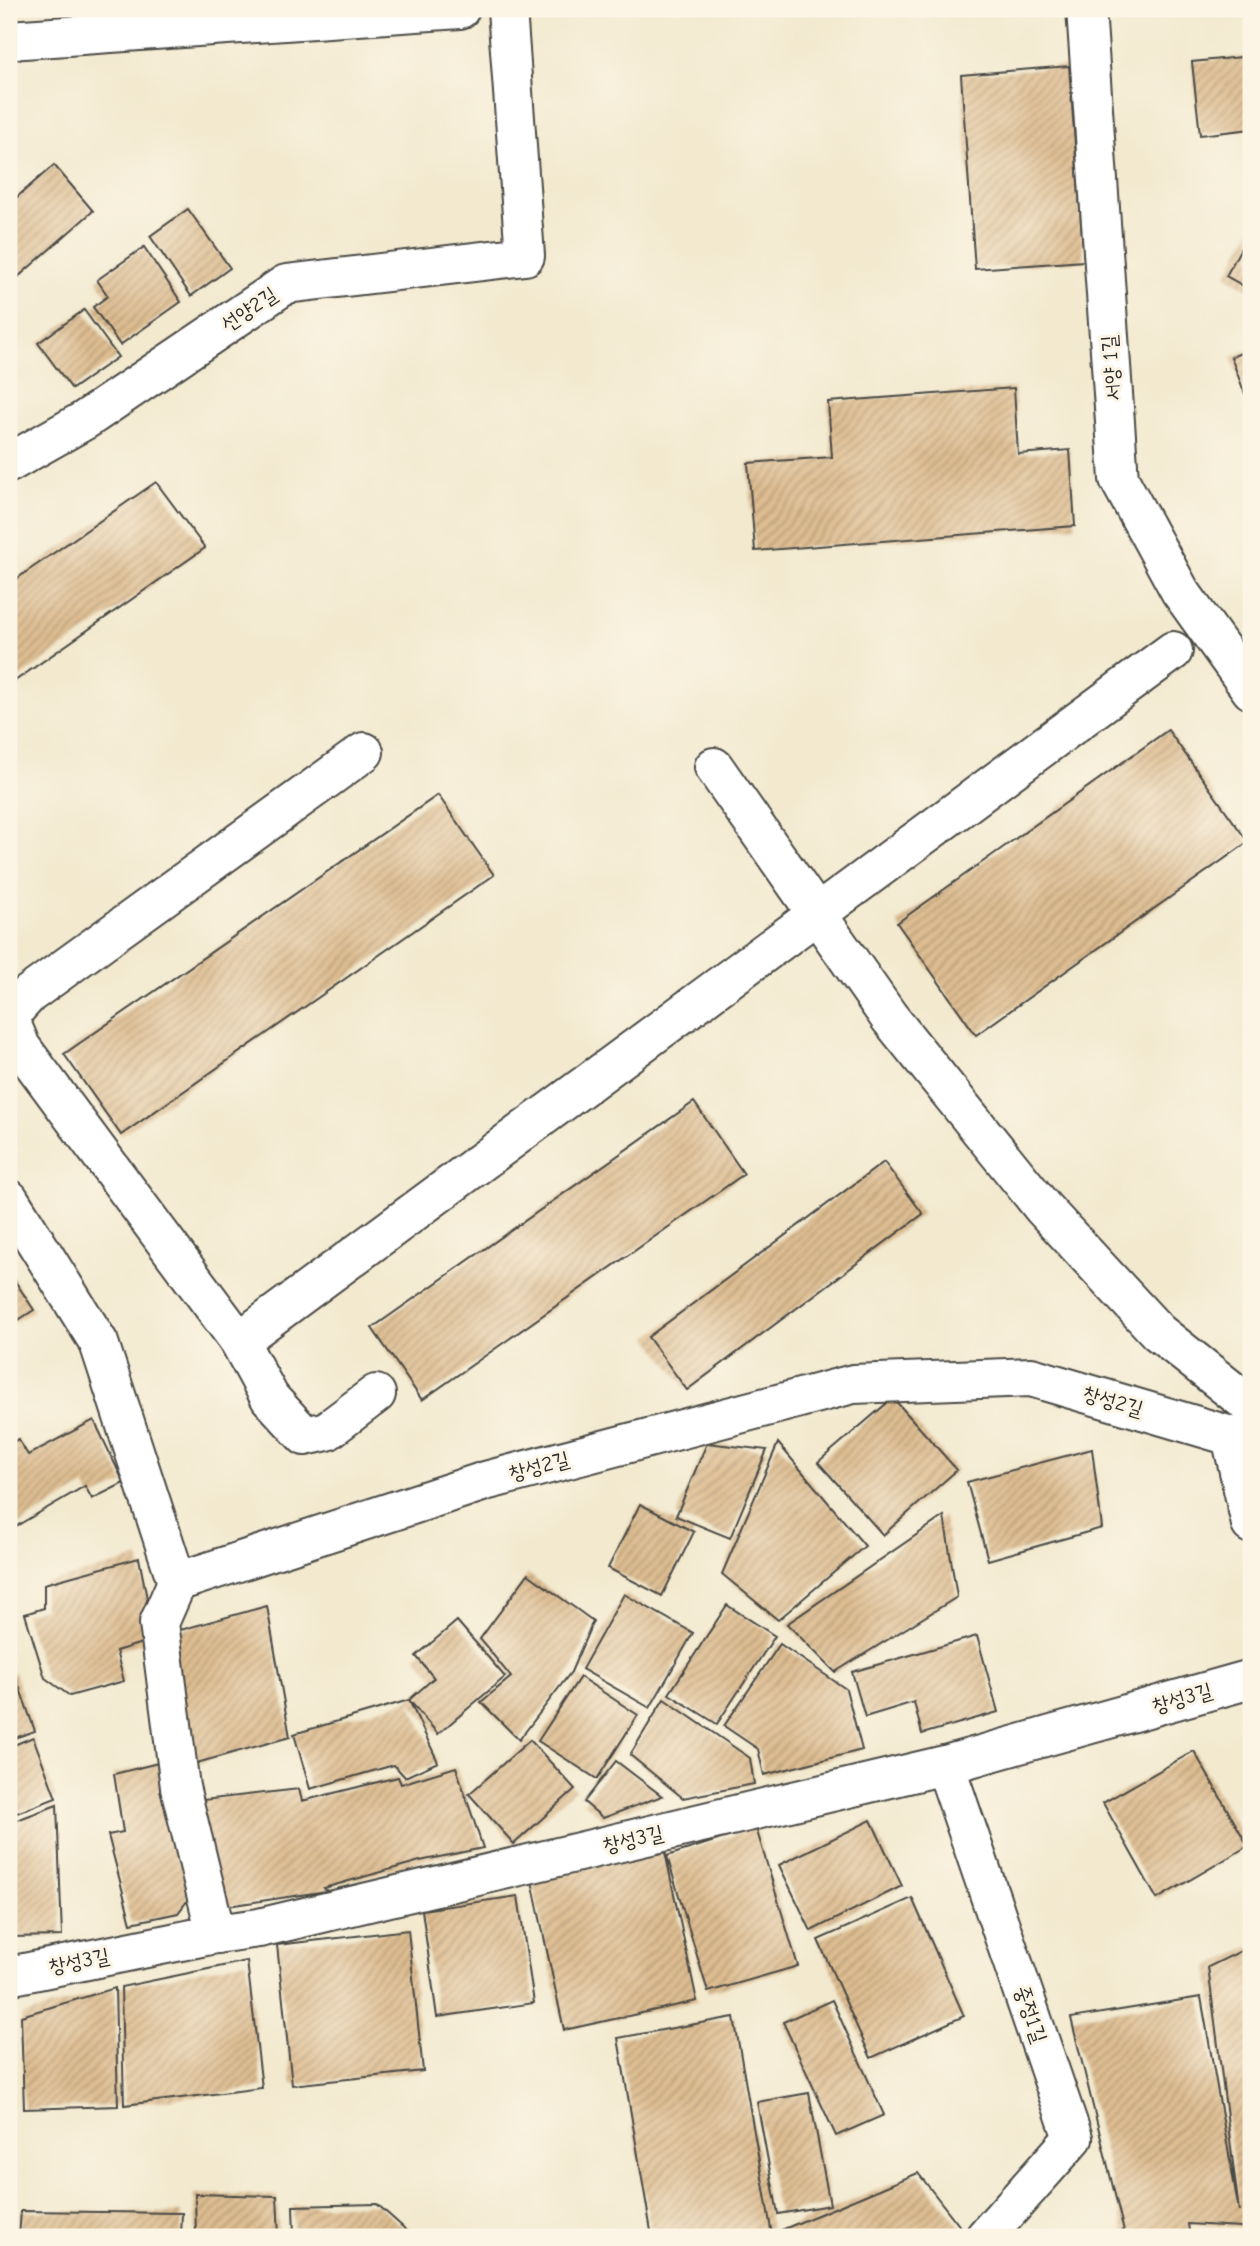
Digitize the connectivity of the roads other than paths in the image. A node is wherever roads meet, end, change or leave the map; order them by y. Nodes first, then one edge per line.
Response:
1 (460, 9) edge
2 (507, 9) edge
3 (1086, 9) edge
4 (9, 40) edge
5 (9, 463) edge
6 (1174, 652) dead end
7 (1251, 690) edge
8 (364, 752) dead end
9 (714, 766) dead end
10 (817, 915) junction
11 (9, 1017) edge
12 (9, 1199) edge
13 (239, 1341) junction
14 (376, 1394) dead end
15 (1251, 1406) edge
16 (1251, 1524) edge
17 (177, 1583) junction
18 (1251, 1679) edge
19 (945, 1765) junction
20 (216, 1934) junction
21 (9, 1976) edge
22 (985, 2237) edge

1 - 4 street
2 - 5 street, 선양2길
3 - 7 street, 서양 1길
6 - 10 street
8 - 11 street
9 - 10 street
10 - 13 street
10 - 15 street
11 - 13 street
12 - 17 street
13 - 14 street
16 - 17 street, 창성2길
17 - 20 street
18 - 19 street, 창성3길
19 - 20 street, 창성3길
19 - 22 street, 중정1길
20 - 21 street, 창성3길

